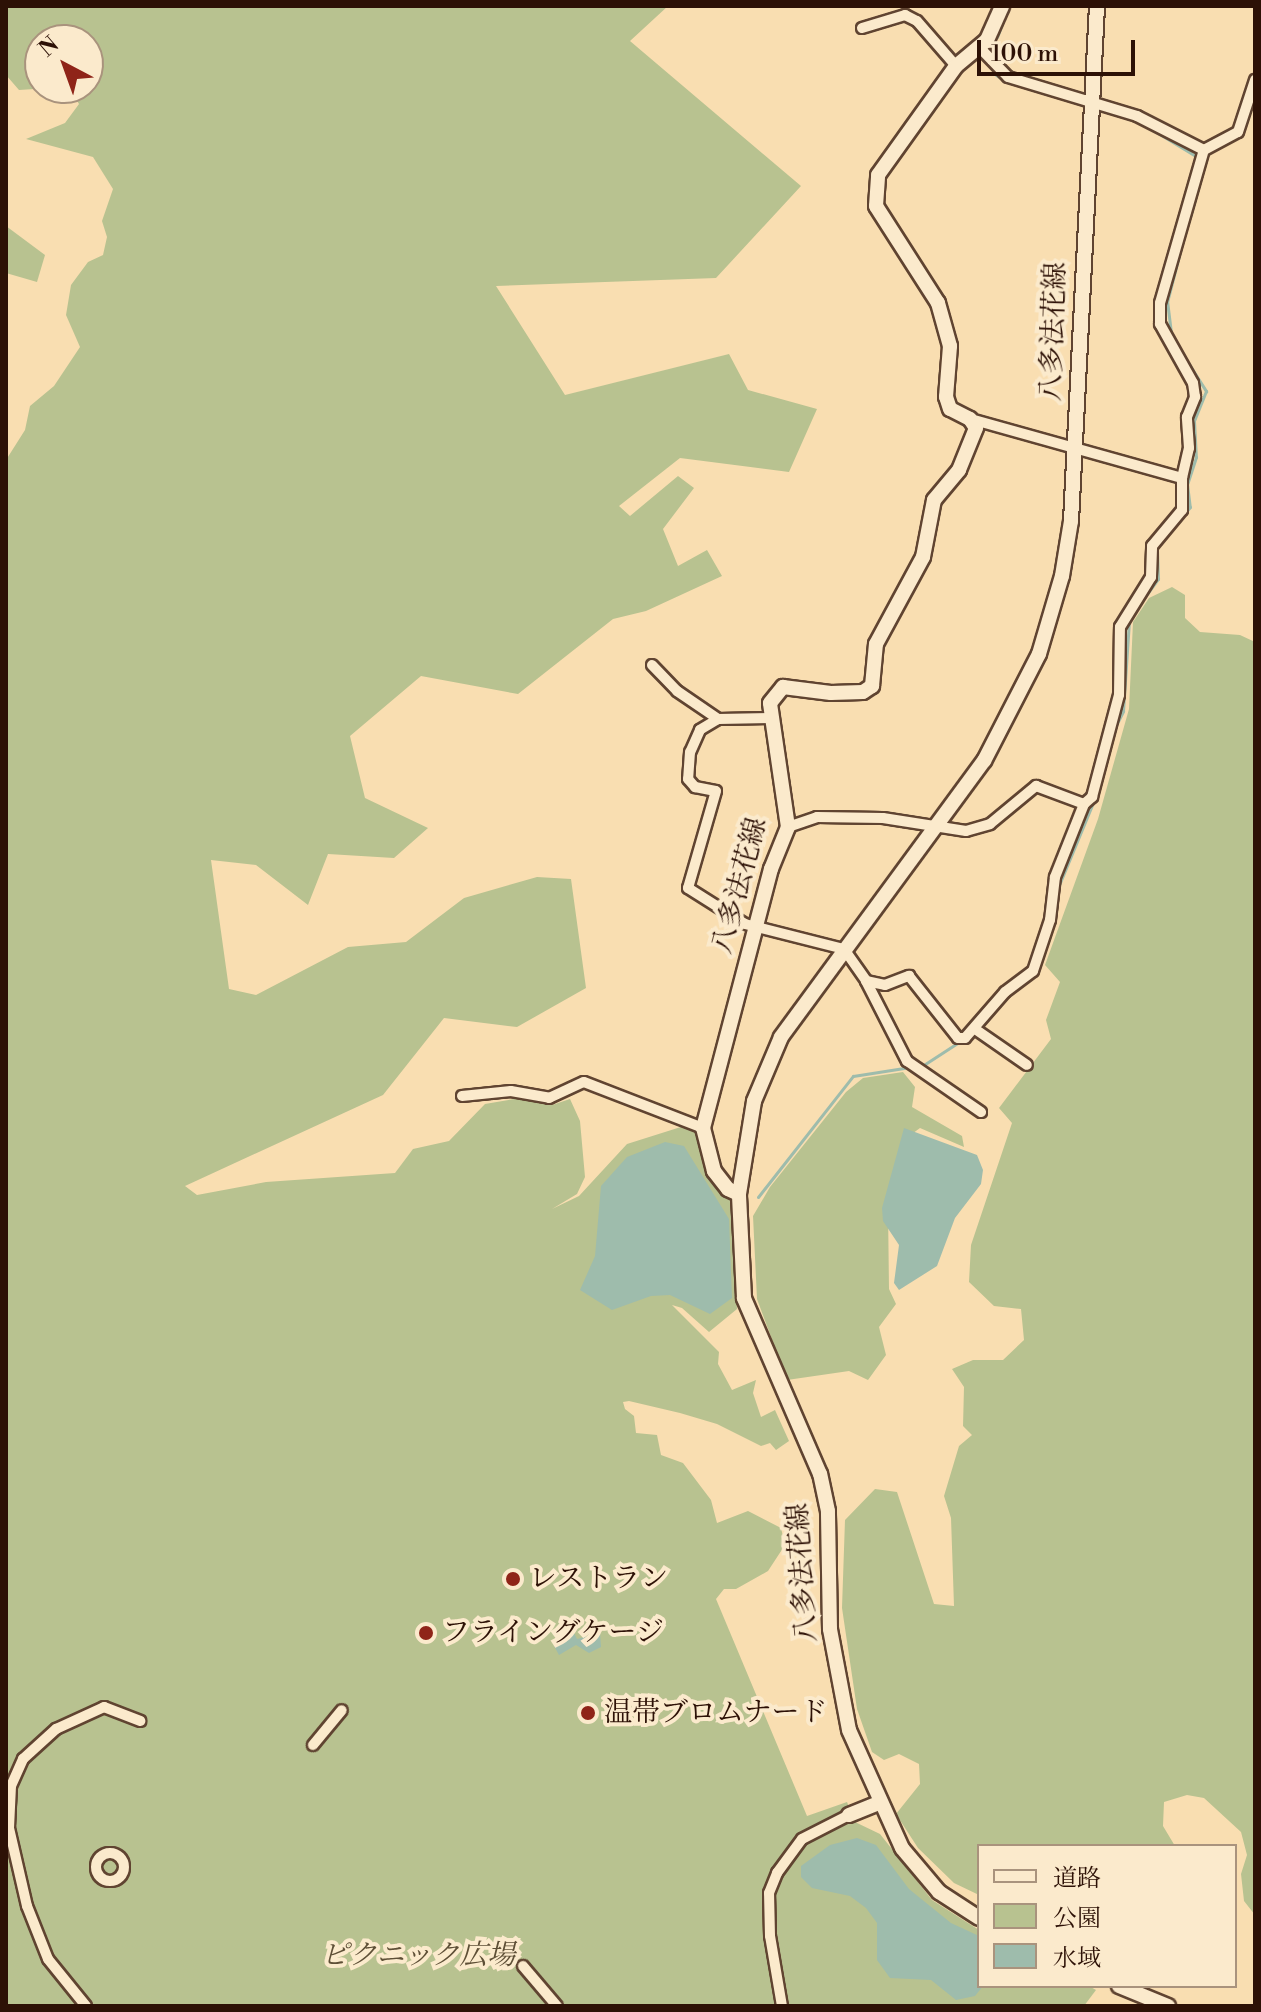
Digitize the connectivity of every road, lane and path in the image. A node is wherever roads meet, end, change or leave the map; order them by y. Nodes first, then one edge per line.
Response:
1 (1002, 6) edge
2 (1097, 6) edge
3 (862, 28) dead end
4 (980, 48) junction
5 (956, 66) junction
6 (1255, 80) edge
7 (1089, 99) junction
8 (1204, 150) junction
9 (970, 419) junction
10 (1075, 447) junction
11 (1182, 478) junction
12 (652, 665) dead end
13 (770, 718) junction
14 (718, 719) junction
15 (1084, 804) junction
16 (788, 827) junction
17 (937, 828) junction
18 (757, 928) junction
19 (844, 949) junction
20 (866, 981) junction
21 (975, 1029) junction
22 (1027, 1065) dead end
23 (462, 1096) dead end
24 (981, 1112) dead end
25 (703, 1128) junction
26 (739, 1194) junction
27 (342, 1710) dead end
28 (140, 1721) dead end
29 (313, 1745) dead end
30 (879, 1803) junction
31 (849, 1815) joint
32 (977, 1917) edge
33 (523, 1966) dead end
34 (1124, 1988) edge
35 (86, 2006) edge
36 (557, 2006) edge
37 (782, 2006) edge
38 (1168, 2006) edge

1 - 4 main road
2 - 7 main road, 八多法花線
3 - 5 street
4 - 5 main road
4 - 7 street
5 - 9 main road
6 - 8 street
7 - 8 street
7 - 10 main road, 八多法花線
8 - 11 street
9 - 10 street
9 - 13 main road
10 - 11 street
10 - 17 main road, 八多法花線
11 - 15 street
12 - 14 street
13 - 14 street
13 - 16 main road, 八多法花線
14 - 18 street
15 - 17 street
15 - 21 street
16 - 17 street
16 - 18 main road, 八多法花線
17 - 19 main road, 八多法花線
18 - 19 street
18 - 25 main road, 八多法花線
19 - 20 street
19 - 26 main road, 八多法花線
20 - 21 street
20 - 24 street
21 - 22 street
23 - 25 street
25 - 26 main road, 八多法花線
26 - 30 main road, 八多法花線
27 - 29 street
28 - 35 street
30 - 31 main road
30 - 32 main road, 八多法花線
31 - 37 street
33 - 36 street
34 - 38 main road

